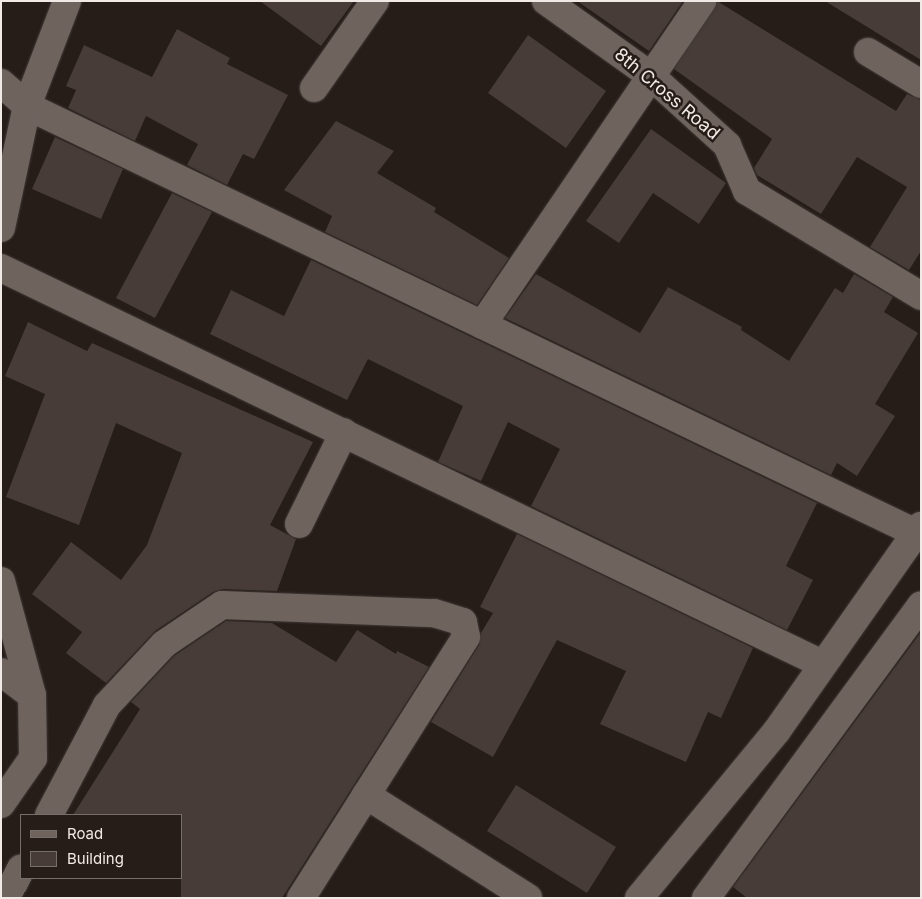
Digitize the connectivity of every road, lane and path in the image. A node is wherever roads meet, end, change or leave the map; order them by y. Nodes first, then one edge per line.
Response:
1 (68, 1) edge
2 (375, 1) edge
3 (546, 1) edge
4 (702, 1) edge
5 (868, 52) dead end
6 (651, 76) junction
7 (1, 83) edge
8 (921, 84) edge
9 (314, 88) dead end
10 (28, 106) junction
11 (1, 228) edge
12 (1, 268) edge
13 (921, 296) edge
14 (482, 325) junction
15 (344, 432) junction
16 (298, 524) dead end
17 (918, 529) edge
18 (1, 581) edge
19 (921, 605) edge
20 (822, 664) junction
21 (1, 672) edge
22 (32, 696) junction
23 (366, 795) junction
24 (1, 804) edge
25 (50, 814) edge
26 (20, 871) edge
27 (642, 897) edge
28 (6, 898) edge
29 (301, 898) edge
30 (528, 898) edge
31 (706, 898) edge

1 - 10 street
2 - 9 street
3 - 6 street, 8th Cross Road
4 - 6 street
5 - 8 street
6 - 13 street, 8th Cross Road
6 - 14 street
7 - 10 street
10 - 11 street
10 - 14 street
12 - 15 street
14 - 17 street
15 - 16 street
15 - 20 street
17 - 20 street
18 - 22 street
19 - 31 street
20 - 27 street
21 - 22 street
22 - 24 street
23 - 25 street
23 - 29 street
23 - 30 street
26 - 28 street

